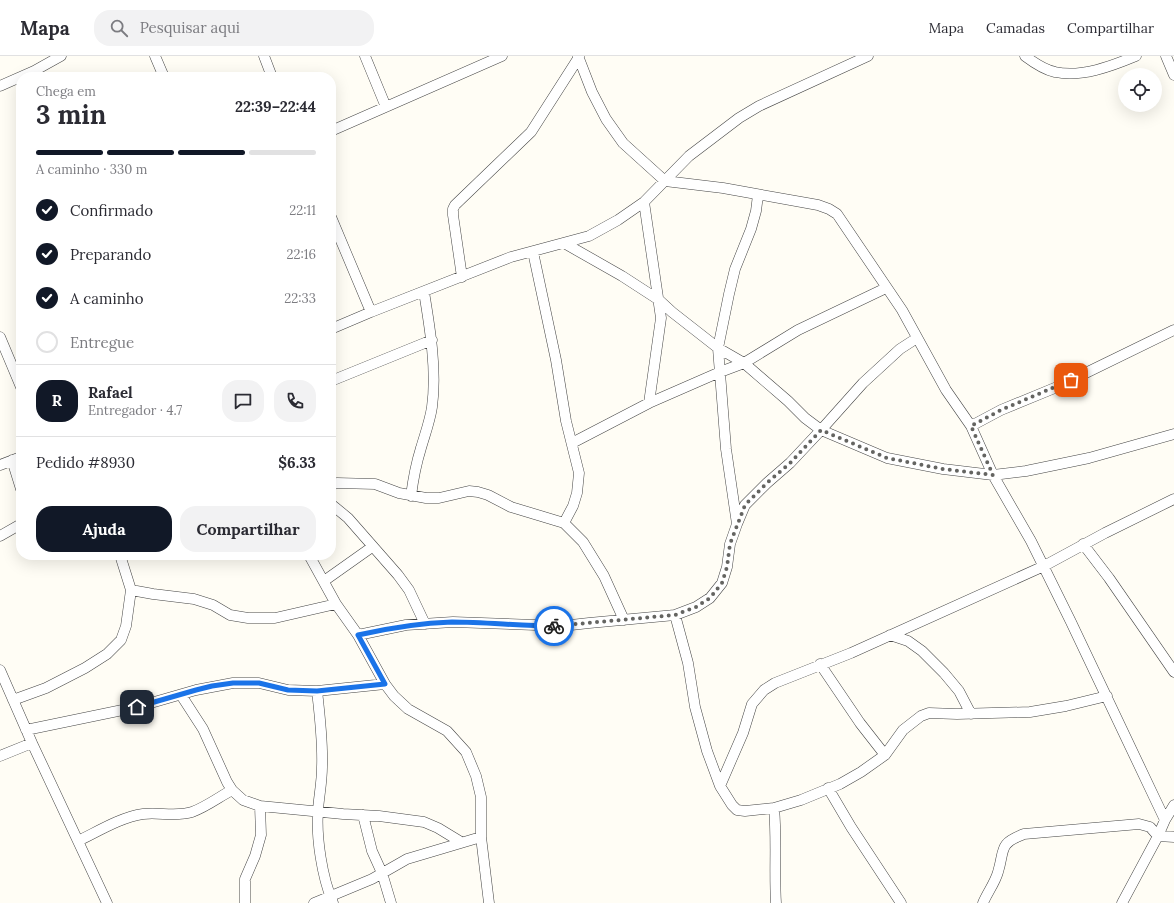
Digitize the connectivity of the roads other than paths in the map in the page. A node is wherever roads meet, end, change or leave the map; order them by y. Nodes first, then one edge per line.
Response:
1 (61, 56) edge
2 (155, 56) edge
3 (264, 56) edge
4 (365, 56) edge
5 (502, 56) edge
6 (578, 56) edge
7 (868, 56) edge
8 (1025, 56) edge
9 (1136, 56) edge
10 (1166, 56) edge
11 (32, 72) edge
12 (162, 72) edge
13 (270, 72) edge
14 (1174, 75) edge
15 (16, 79) edge
16 (0, 86) edge
17 (386, 107) junction
18 (336, 129) edge
19 (665, 181) junction
20 (758, 195) junction
21 (644, 202) junction
22 (336, 229) edge
23 (564, 243) junction
24 (533, 252) junction
25 (462, 277) junction
26 (886, 288) junction
27 (424, 292) junction
28 (659, 300) junction
29 (372, 312) junction
30 (336, 327) edge
31 (1174, 330) edge
32 (0, 337) edge
33 (916, 338) junction
34 (432, 340) junction
35 (718, 348) junction
36 (744, 363) junction
37 (720, 372) junction
38 (16, 375) edge
39 (336, 379) edge
40 (649, 403) junction
41 (971, 426) junction
42 (821, 430) junction
43 (1174, 434) edge
44 (572, 443) junction
45 (16, 458) edge
46 (0, 465) edge
47 (993, 475) junction
48 (336, 483) edge
49 (411, 496) junction
50 (1174, 499) edge
51 (336, 508) edge
52 (564, 522) junction
53 (737, 524) junction
54 (16, 527) edge
55 (0, 536) edge
56 (1084, 544) junction
57 (372, 547) junction
58 (122, 560) edge
59 (313, 560) edge
60 (1044, 566) junction
61 (324, 581) junction
62 (131, 590) junction
63 (336, 604) junction
64 (675, 615) junction
65 (624, 620) junction
66 (425, 624) junction
67 (358, 635) junction
68 (890, 635) junction
69 (820, 664) junction
70 (0, 670) edge
71 (1174, 672) edge
72 (385, 684) junction
73 (317, 691) junction
74 (181, 695) junction
75 (1107, 696) junction
76 (13, 700) junction
77 (971, 714) junction
78 (26, 730) junction
79 (32, 743) junction
80 (885, 755) junction
81 (0, 756) edge
82 (720, 786) junction
83 (828, 788) junction
84 (232, 790) junction
85 (1174, 805) edge
86 (260, 806) junction
87 (774, 808) junction
88 (318, 812) junction
89 (363, 815) junction
90 (1165, 820) junction
91 (1158, 836) junction
92 (481, 837) junction
93 (1174, 837) edge
94 (78, 841) junction
95 (461, 842) junction
96 (382, 873) junction
97 (332, 900) edge
98 (107, 903) edge
99 (245, 903) edge
100 (314, 903) edge
101 (391, 903) edge
102 (489, 903) edge
103 (776, 903) edge
104 (902, 903) edge
105 (983, 903) edge
106 (1122, 903) edge

1 - 11 street
2 - 12 street
3 - 13 street
4 - 17 street
5 - 17 street
6 - 19 street
6 - 25 street
7 - 19 street
8 - 9 street
10 - 14 street
15 - 16 street
17 - 18 street
19 - 20 street
19 - 21 street
20 - 26 street
20 - 35 street
21 - 23 street
21 - 28 street
22 - 29 street
23 - 24 street
23 - 28 street
24 - 25 street
24 - 44 street
25 - 27 street
26 - 33 street
26 - 36 street
27 - 29 street
27 - 34 street
28 - 35 street
28 - 40 street
29 - 30 street
31 - 41 street
32 - 38 street
33 - 41 street
33 - 42 street
34 - 39 street
34 - 49 street
35 - 36 street
35 - 37 street
36 - 37 street
36 - 42 street
37 - 40 street
37 - 53 street
40 - 44 street
41 - 47 street
42 - 47 street
42 - 53 street
43 - 47 street
44 - 52 street
45 - 46 street
47 - 60 street
48 - 49 street
49 - 52 street
50 - 56 street
51 - 57 street
52 - 65 street
53 - 64 street
54 - 55 street
56 - 60 street
56 - 71 street
57 - 61 street
57 - 66 street
58 - 62 street
59 - 61 street
60 - 68 street
60 - 75 street
61 - 63 street
62 - 63 street
62 - 76 street
63 - 67 street
64 - 65 street
64 - 82 street
65 - 66 street
66 - 67 street
67 - 72 street
68 - 69 street
68 - 77 street
69 - 80 street
69 - 82 street
70 - 76 street
72 - 73 street
72 - 92 street
73 - 74 street
73 - 88 street
74 - 78 street
74 - 84 street
75 - 77 street
75 - 90 street
76 - 78 street
77 - 80 street
78 - 79 street
79 - 81 street
79 - 94 street
80 - 83 street
82 - 87 street
83 - 87 street
83 - 104 street
84 - 86 street
84 - 94 street
85 - 90 street
86 - 88 street
86 - 99 street
87 - 103 street
88 - 89 street
88 - 97 street
89 - 95 street
89 - 96 street
90 - 91 street
91 - 93 street
91 - 105 street
91 - 106 street
92 - 95 street
92 - 102 street
94 - 98 street
95 - 96 street
96 - 97 street
96 - 101 street
97 - 100 street

